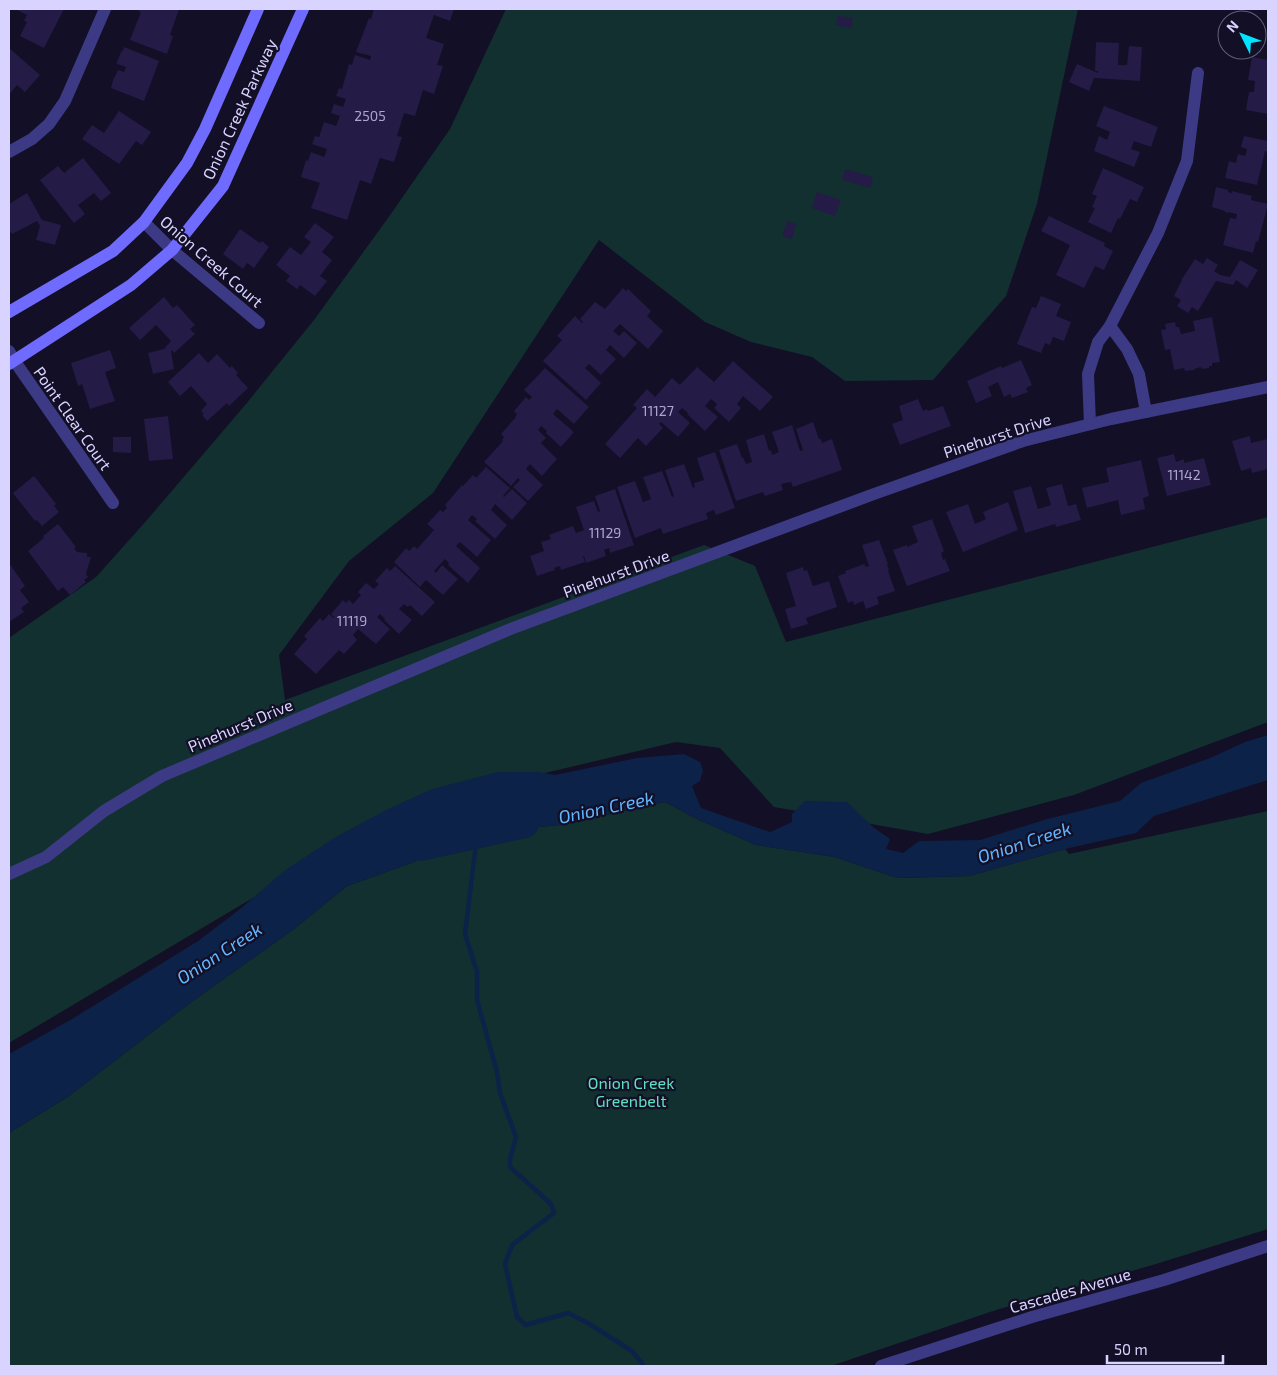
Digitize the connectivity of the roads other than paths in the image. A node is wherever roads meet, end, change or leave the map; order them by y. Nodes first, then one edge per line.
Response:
1 (105, 9) edge
2 (258, 9) edge
3 (304, 9) edge
4 (1198, 73) dead end
5 (9, 152) edge
6 (144, 222) junction
7 (172, 250) junction
8 (9, 312) edge
9 (259, 323) dead end
10 (1110, 326) junction
11 (11, 358) edge
12 (1268, 388) edge
13 (1146, 412) junction
14 (1090, 424) junction
15 (113, 503) dead end
16 (9, 874) edge
17 (1268, 1246) edge
18 (881, 1366) edge

1 - 5 street
2 - 6 street, Onion Creek Parkway
3 - 7 street, Onion Creek Parkway
4 - 10 street
6 - 7 street, Onion Creek Court
6 - 8 street, Onion Creek Parkway
7 - 9 street, Onion Creek Court
7 - 11 street, Onion Creek Parkway
10 - 13 street
10 - 14 street
11 - 15 street, Point Clear Court
12 - 13 street, Pinehurst Drive
13 - 14 street, Pinehurst Drive
14 - 16 street, Pinehurst Drive
17 - 18 street, Cascades Avenue

